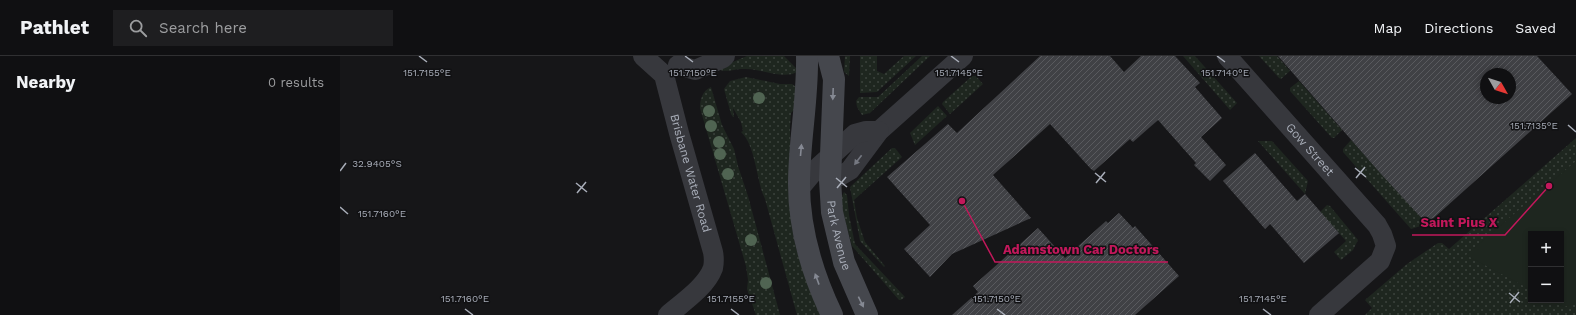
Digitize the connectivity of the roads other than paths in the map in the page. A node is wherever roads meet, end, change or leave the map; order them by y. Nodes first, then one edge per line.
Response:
1 (643, 56) edge
2 (725, 56) edge
3 (807, 56) edge
4 (828, 56) edge
5 (963, 56) edge
6 (1228, 56) edge
7 (676, 65) edge
8 (879, 131) junction
9 (831, 154) junction
10 (830, 180) junction
11 (799, 189) junction
12 (668, 315) edge
13 (832, 315) edge
14 (867, 315) edge
15 (1319, 315) edge

1 - 7 street
2 - 7 street
11 -> 3 main road
4 -> 9 main road, Park Avenue
5 - 8 street
6 - 15 street, Gow Street
7 - 12 street, Brisbane Water Road
8 - 9 street
8 -> 10 street
9 - 10 main road, Park Avenue
9 - 11 street
10 -> 14 main road, Park Avenue
13 -> 11 main road

